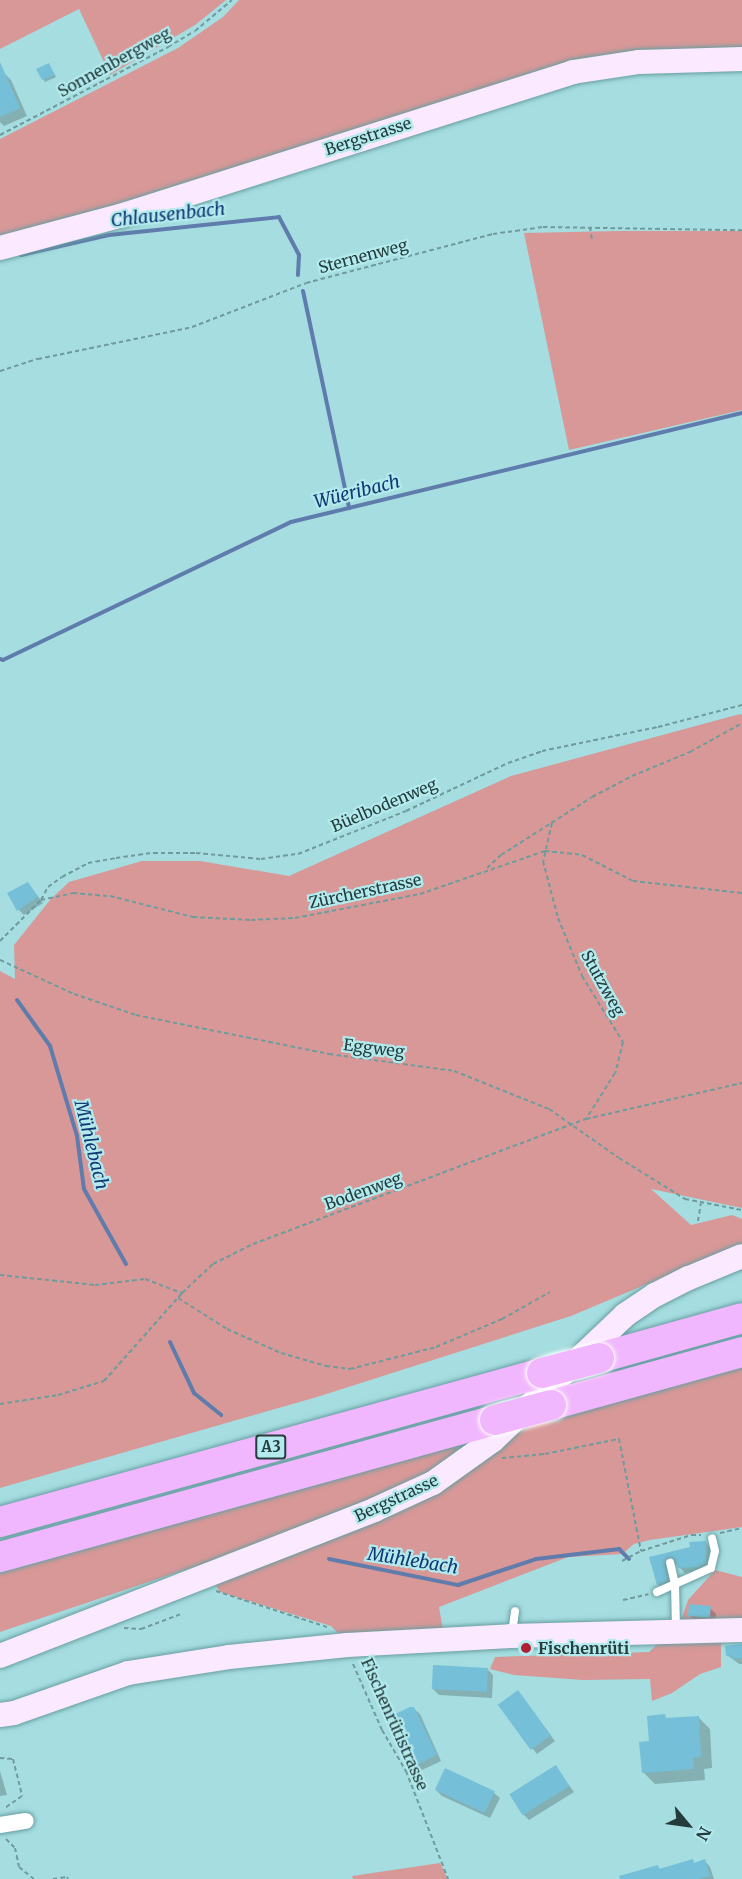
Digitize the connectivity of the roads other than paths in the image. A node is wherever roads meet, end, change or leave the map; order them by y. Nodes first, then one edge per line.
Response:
1 (742, 59) edge
2 (0, 248) edge
3 (742, 1256) edge
4 (742, 1318) edge
5 (742, 1352) edge
6 (0, 1522) edge
7 (712, 1538) road end
8 (0, 1557) edge
9 (670, 1563) dead end
10 (675, 1584) junction
11 (657, 1592) road end
12 (514, 1611) dead end
13 (742, 1630) edge
14 (677, 1634) junction
15 (511, 1636) junction
16 (0, 1656) edge
17 (0, 1714) edge
18 (26, 1821) dead end
19 (0, 1825) edge

1 - 2 street, Bergstrasse
3 - 16 street, Bergstrasse
4 - 6 highway, A3, bridge
5 - 8 highway, A3, bridge
7 - 10 lane
9 - 10 lane
10 - 11 lane
10 - 14 lane
12 - 15 lane
13 - 14 street
14 - 15 street
15 - 17 street
18 - 19 street

